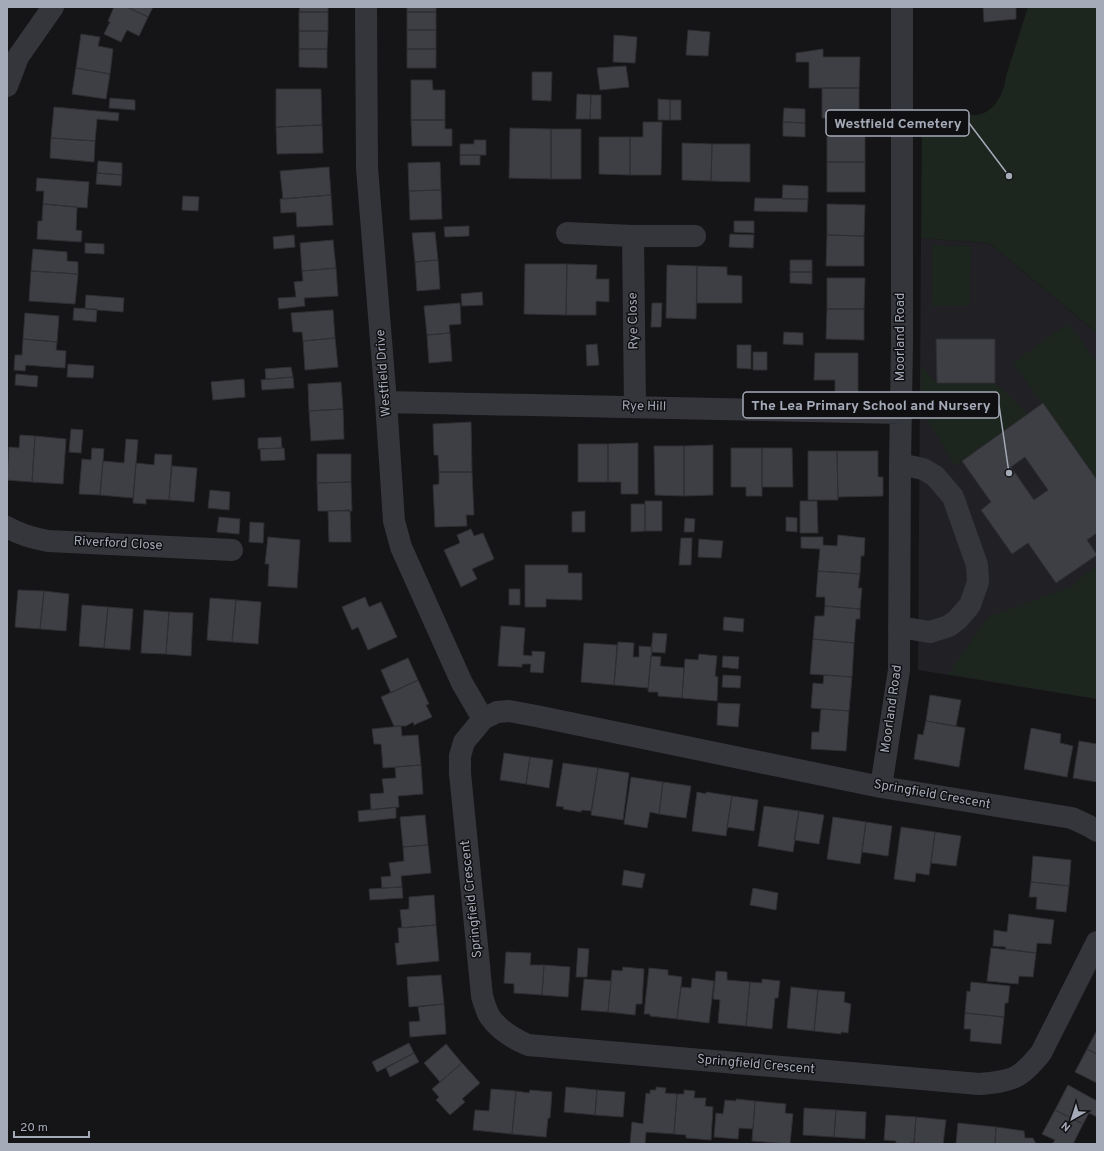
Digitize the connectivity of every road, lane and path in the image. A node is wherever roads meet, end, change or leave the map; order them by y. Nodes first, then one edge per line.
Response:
1 (53, 7) edge
2 (366, 7) edge
3 (902, 7) edge
4 (7, 86) edge
5 (567, 233) dead end
6 (633, 236) junction
7 (695, 236) dead end
8 (386, 402) junction
9 (635, 407) junction
10 (901, 413) junction
11 (900, 464) junction
12 (7, 527) edge
13 (232, 550) dead end
14 (899, 627) junction
15 (483, 719) junction
16 (881, 786) junction
17 (1097, 831) edge
18 (1097, 942) edge

1 - 4 street
2 - 8 street, Westfield Drive
3 - 10 street, Moorland Road
5 - 6 street
6 - 7 street
6 - 9 street, Rye Close
8 - 9 street, Rye Hill
8 - 15 street, Westfield Drive
9 - 10 street, Rye Hill
10 - 11 street, Moorland Road
11 - 14 street, Moorland Road
11 - 14 street
12 - 13 street, Riverford Close
14 - 16 street, Moorland Road
15 - 16 street, Springfield Crescent
15 - 18 street, Springfield Crescent
16 - 17 street, Springfield Crescent

